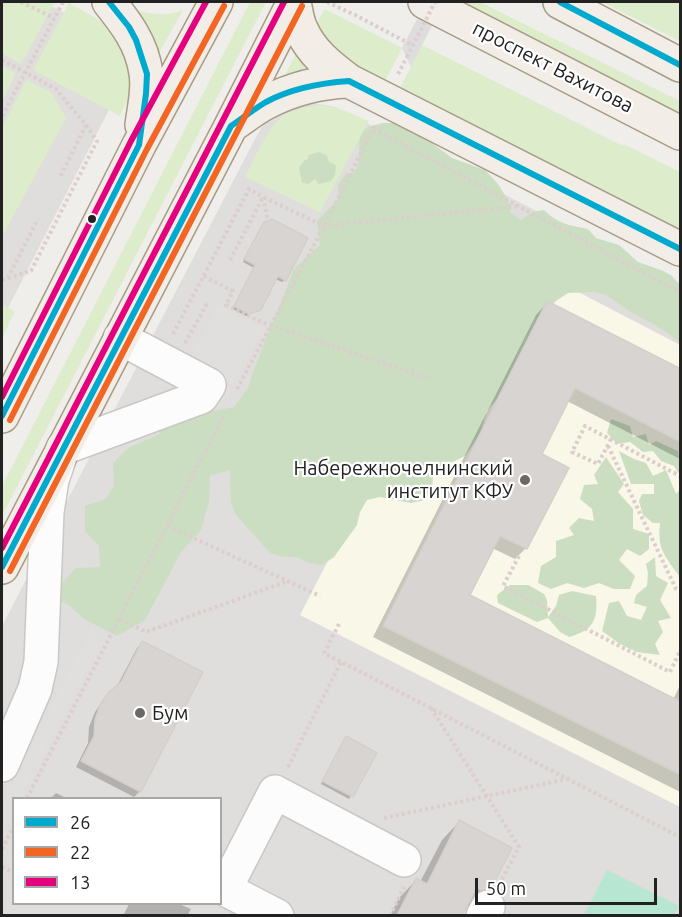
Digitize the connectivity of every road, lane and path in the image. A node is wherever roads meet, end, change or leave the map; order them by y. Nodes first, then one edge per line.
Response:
1 (21, 2) edge
2 (63, 2) edge
3 (109, 2) edge
4 (216, 2) edge
5 (294, 2) edge
6 (327, 2) edge
7 (425, 2) edge
8 (435, 2) edge
9 (560, 2) edge
10 (54, 18) junction
11 (412, 45) junction
12 (2, 60) edge
13 (681, 64) edge
14 (25, 72) junction
15 (397, 76) dead end
16 (348, 81) junction
17 (2, 116) edge
18 (376, 122) dead end
19 (86, 125) junction
20 (231, 126) junction
21 (373, 129) junction
22 (681, 133) edge
23 (139, 145) junction
24 (59, 179) dead end
25 (263, 197) junction
26 (519, 206) junction
27 (38, 219) dead end
28 (268, 220) dead end
29 (324, 226) junction
30 (681, 249) edge
31 (230, 260) dead end
32 (204, 276) junction
33 (8, 278) junction
34 (2, 279) edge
35 (681, 292) edge
36 (208, 302) dead end
37 (255, 312) dead end
38 (257, 320) junction
39 (272, 326) junction
40 (120, 338) junction
41 (171, 338) dead end
42 (187, 341) dead end
43 (429, 379) dead end
44 (235, 394) dead end
45 (2, 413) edge
46 (225, 414) dead end
47 (611, 440) junction
48 (608, 445) junction
49 (63, 448) junction
50 (681, 476) edge
51 (167, 526) junction
52 (519, 556) dead end
53 (2, 567) edge
54 (288, 581) junction
55 (681, 591) edge
56 (320, 596) dead end
57 (120, 619) junction
58 (339, 624) dead end
59 (681, 651) edge
60 (342, 662) junction
61 (431, 708) junction
62 (2, 765) edge
63 (568, 779) junction
64 (275, 792) junction
65 (486, 796) junction
66 (28, 797) edge
67 (342, 827) junction
68 (12, 829) edge
69 (681, 837) edge
70 (2, 849) edge
71 (404, 860) dead end
72 (485, 911) edge
73 (277, 915) edge

1 - 10 path
2 - 10 path
3 - 23 main road
4 - 23 main road
5 - 16 main road
5 - 20 main road
6 - 11 path
7 - 22 main road, проспект Вахитова
8 - 11 path, bridge
9 - 13 main road
10 - 14 path
11 - 15 path, bridge
12 - 14 path
14 - 17 path
14 - 19 path
16 - 20 main road
16 - 30 main road
18 - 21 path
19 - 24 path
19 - 33 path
20 - 40 main road
21 - 26 path
21 - 29 path
23 - 45 main road
25 - 28 path
25 - 29 path
25 - 31 path
25 - 32 path
26 - 29 path
26 - 35 path
27 - 33 path
29 - 39 path
32 - 38 path
32 - 41 path
33 - 34 path
36 - 42 path
37 - 38 path
38 - 39 path
39 - 43 path
39 - 44 path
40 - 49 main road
40 - 49 street
46 - 51 path
47 - 48 path
47 - 48 path
47 - 50 path
48 - 55 path
49 - 53 main road
49 - 62 street
51 - 54 path
51 - 57 path
52 - 59 path
54 - 56 path
54 - 57 path
57 - 66 path
58 - 60 path
60 - 61 path
60 - 64 path
61 - 63 path
61 - 65 path
63 - 65 path
63 - 69 path
64 - 67 street
64 - 73 street
65 - 67 path
65 - 72 path
67 - 71 street
68 - 70 path

